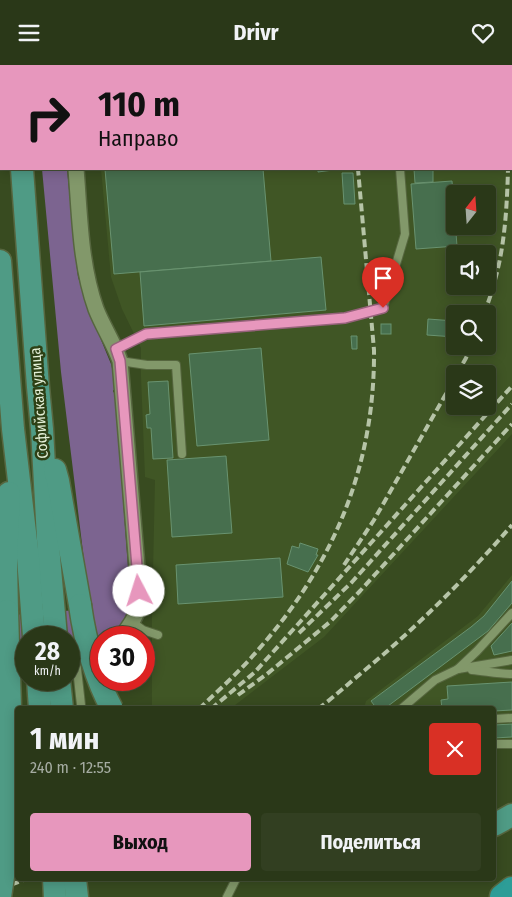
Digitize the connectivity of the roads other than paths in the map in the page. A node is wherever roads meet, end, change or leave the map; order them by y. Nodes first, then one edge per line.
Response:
1 (22, 170) edge
2 (76, 170) edge
3 (400, 170) edge
4 (0, 261) edge
5 (118, 355) junction
6 (12, 429) junction
7 (42, 429) junction
8 (182, 454) dead end
9 (43, 609) junction
10 (512, 613) edge
11 (132, 622) junction
12 (38, 626) edge
13 (51, 626) edge
14 (129, 626) edge
15 (158, 635) dead end
16 (15, 656) edge
17 (0, 658) edge
18 (512, 660) edge
19 (458, 669) junction
20 (512, 674) edge
21 (39, 691) edge
22 (64, 691) edge
23 (71, 691) edge
24 (40, 706) edge
25 (71, 706) edge
26 (71, 706) edge
27 (111, 706) edge
28 (405, 706) edge
29 (512, 718) edge
30 (496, 719) edge
31 (512, 743) edge
32 (496, 744) edge
33 (512, 815) edge
34 (496, 824) edge
35 (54, 881) edge
36 (75, 881) edge
37 (235, 881) edge
38 (512, 890) edge
39 (0, 897) edge
40 (55, 897) edge
41 (77, 897) edge
42 (227, 897) edge
43 (503, 897) edge

1 - 7 main road, Софийская улица
2 - 5 street
3 - 5 lane
4 - 6 main road, Софийская улица
5 - 8 lane
5 - 11 street
6 - 9 main road, Софийская улица
6 - 39 main road, bridge
7 - 9 main road, Софийская улица
7 - 27 main road, bridge
9 - 12 main road, Софийская улица
9 - 13 main road, Софийская улица
10 - 19 lane
11 - 14 street
11 - 15 lane
16 - 17 street
18 - 19 lane
19 - 20 lane
19 - 28 lane
21 - 24 main road
22 - 26 main road
23 - 25 lane
29 - 30 lane
31 - 32 lane
33 - 34 main road
35 - 40 main road
36 - 41 main road
37 - 42 lane
38 - 43 highway

